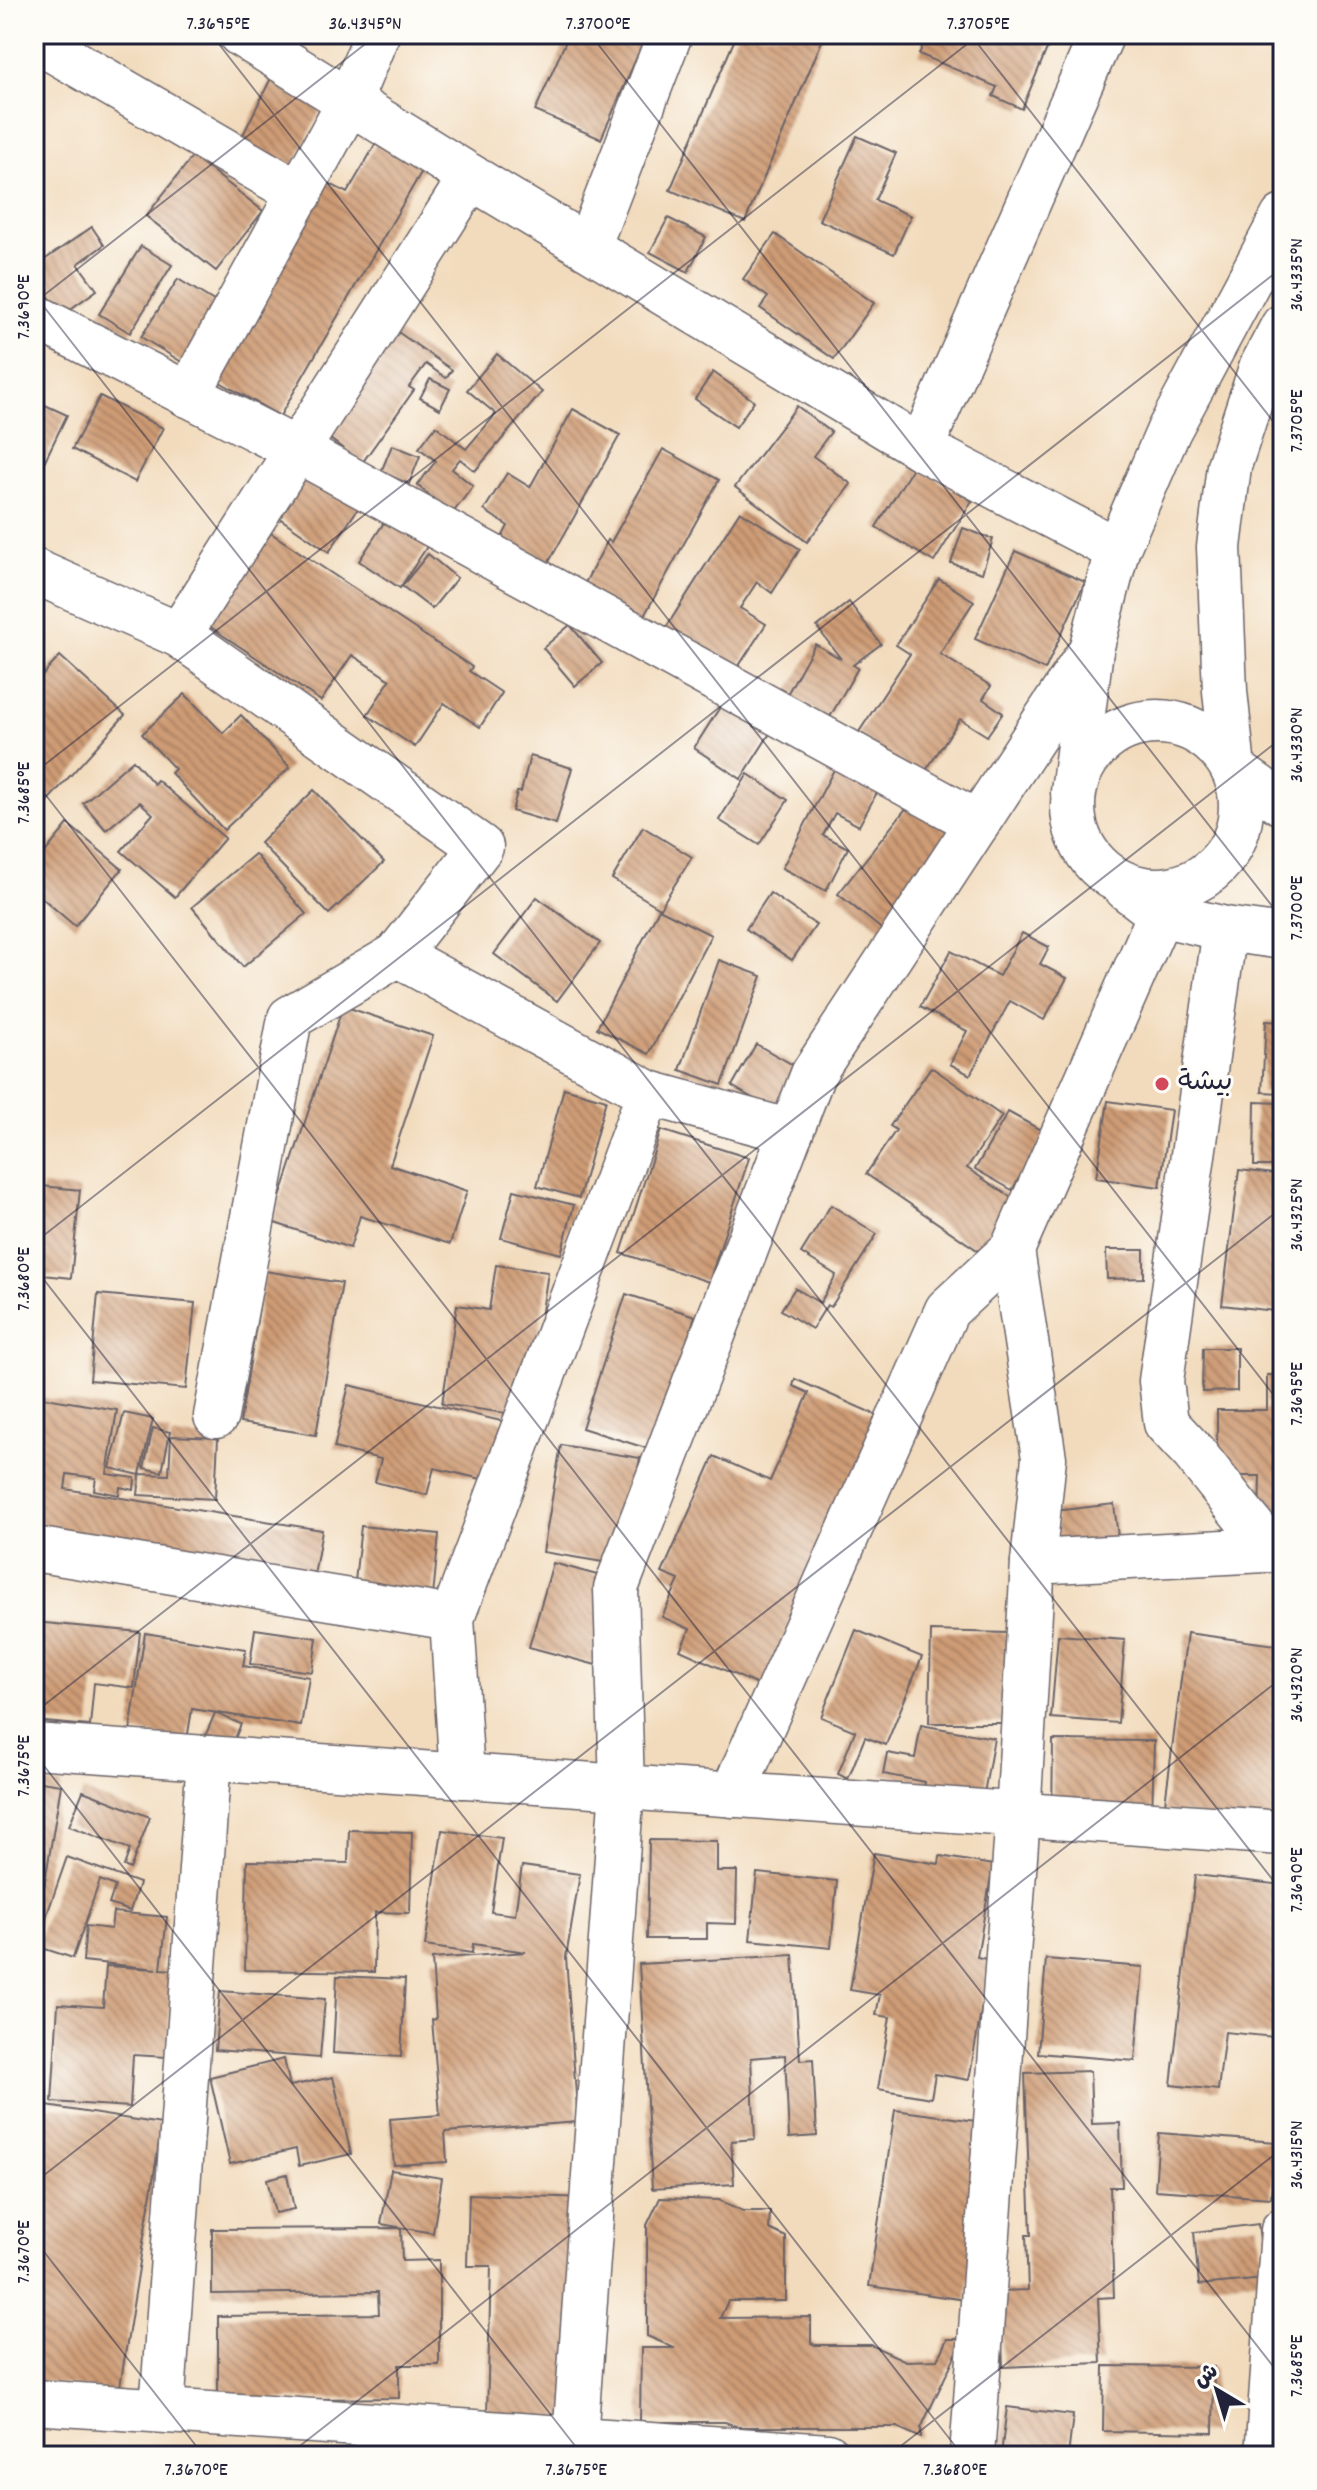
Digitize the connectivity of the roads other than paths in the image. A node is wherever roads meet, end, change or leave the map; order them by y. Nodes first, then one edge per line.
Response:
1 (240, 34) edge
2 (377, 34) edge
3 (670, 34) edge
4 (1102, 34) edge
5 (34, 39) edge
6 (349, 102) junction
7 (471, 177) junction
8 (300, 194) junction
9 (1283, 217) edge
10 (588, 247) junction
11 (34, 316) edge
12 (1283, 326) edge
13 (188, 395) junction
14 (921, 448) junction
15 (297, 450) junction
16 (1117, 550) junction
17 (34, 571) edge
18 (179, 635) junction
19 (1091, 650) junction
20 (1233, 769) junction
21 (1073, 792) junction
22 (1283, 804) edge
23 (978, 823) junction
24 (1108, 875) junction
25 (1160, 914) junction
26 (1225, 929) junction
27 (1283, 937) edge
28 (397, 955) junction
29 (649, 1093) junction
30 (791, 1132) junction
31 (1012, 1250) junction
32 (216, 1416) dead end
33 (34, 1549) edge
34 (1277, 1549) edge
35 (1033, 1562) junction
36 (452, 1618) junction
37 (34, 1746) edge
38 (209, 1758) junction
39 (462, 1776) junction
40 (622, 1787) junction
41 (732, 1795) junction
42 (1018, 1815) junction
43 (1283, 1833) edge
44 (1283, 2230) edge
45 (1278, 2361) edge
46 (34, 2402) edge
47 (162, 2410) junction
48 (575, 2439) junction
49 (411, 2442) edge
50 (828, 2456) edge
51 (972, 2456) edge
52 (1267, 2456) edge

1 - 6 street
2 - 6 street
3 - 10 street
4 - 14 street
5 - 8 street
6 - 7 street
6 - 8 street
7 - 10 street
7 - 15 street
8 - 13 street
9 - 16 street
10 - 14 street
11 - 13 street
12 - 20 street
13 - 15 street
14 - 16 street
15 - 18 street
15 - 23 street
16 - 19 street
17 - 18 street
18 - 28 street
19 - 21 street
19 - 23 street
20 - 21 street
20 - 22 street
20 - 24 street
21 - 24 street
23 - 30 street
24 - 25 street
25 - 26 street
25 - 31 street
26 - 27 street
26 - 34 street
28 - 29 street
28 - 32 street
29 - 30 street
29 - 36 street
30 - 40 street
31 - 35 street
31 - 41 street
33 - 36 street
34 - 35 street
35 - 42 street
36 - 39 street
37 - 38 street
38 - 39 street
38 - 47 street
39 - 40 street
40 - 41 street
40 - 48 street
41 - 42 street
42 - 43 street
42 - 51 street
44 - 45 street
45 - 52 street
46 - 47 street
47 - 49 street
48 - 49 street
48 - 50 street

